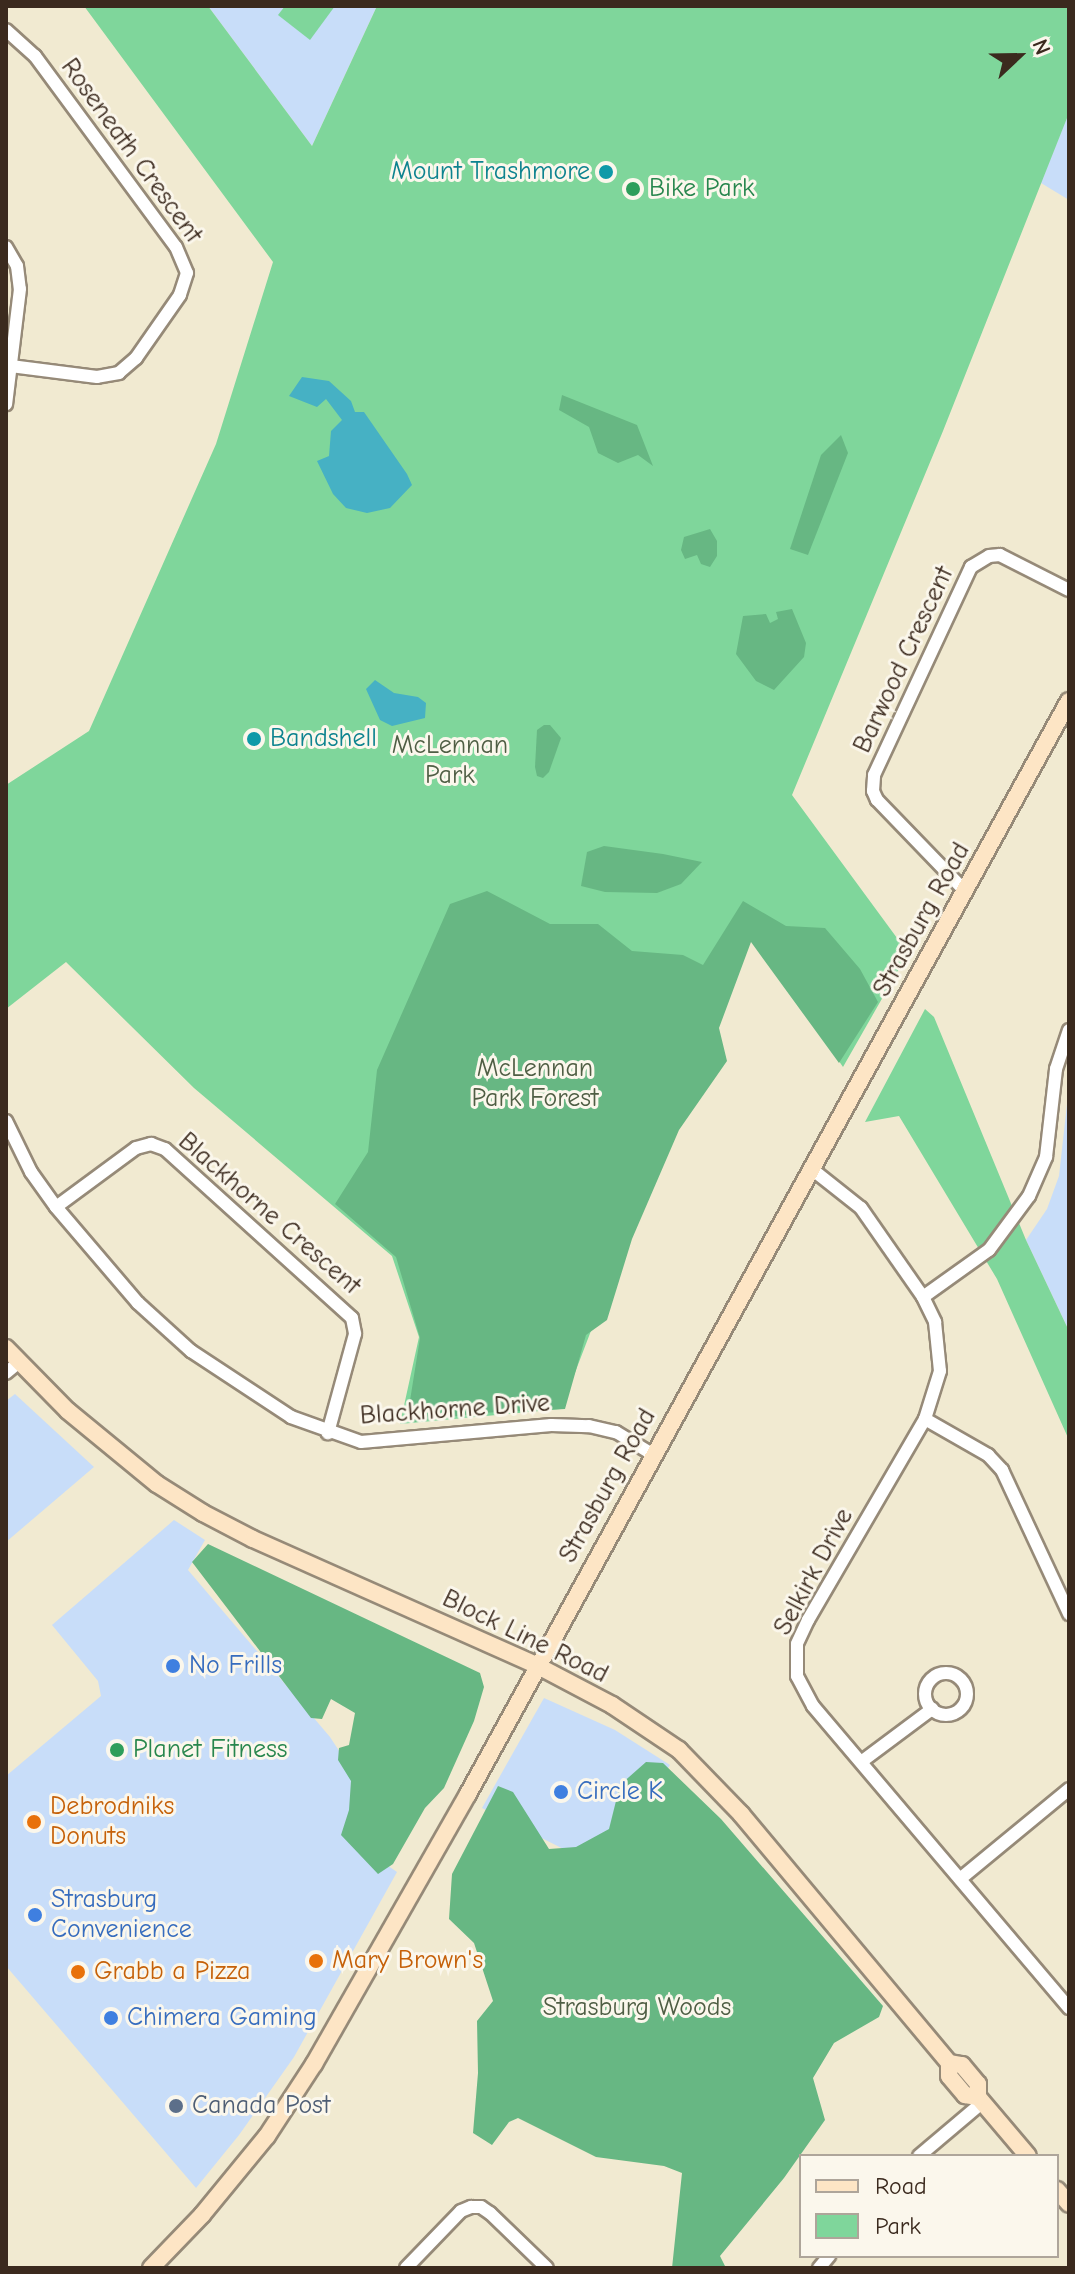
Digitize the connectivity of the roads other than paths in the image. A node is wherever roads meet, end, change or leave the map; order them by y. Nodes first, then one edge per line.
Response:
1 (6, 30) edge
2 (6, 247) edge
3 (11, 366) junction
4 (6, 404) edge
5 (1069, 590) edge
6 (1069, 701) edge
7 (965, 891) junction
8 (1069, 1030) edge
9 (6, 1121) edge
10 (813, 1170) junction
11 (56, 1207) junction
12 (923, 1297) junction
13 (6, 1348) edge
14 (12, 1368) edge
15 (925, 1419) junction
16 (328, 1433) junction
17 (652, 1454) junction
18 (1069, 1614) edge
19 (538, 1666) junction
20 (932, 1709) dead end
21 (861, 1762) junction
22 (1069, 1789) edge
23 (960, 1879) junction
24 (1069, 2008) edge
25 (981, 2100) junction
26 (921, 2154) edge
27 (1026, 2154) edge
28 (151, 2268) edge
29 (406, 2268) edge
30 (547, 2268) edge

1 - 3 street, Roseneath Crescent
2 - 3 street
3 - 4 street
5 - 7 street, Barwood Crescent
6 - 7 street, Strasburg Road
7 - 10 street, Strasburg Road
8 - 12 street
9 - 11 street, Blackhorne Drive
10 - 12 street, Selkirk Drive
10 - 17 street, Strasburg Road
11 - 16 street, Blackhorne Drive
11 - 16 street, Blackhorne Crescent
12 - 15 street, Selkirk Drive
13 - 14 street, Block Line Road
14 - 19 street, Block Line Road
15 - 18 street
15 - 21 street, Selkirk Drive
16 - 17 street, Blackhorne Drive
17 - 19 street, Strasburg Road
19 - 25 street, Block Line Road
19 - 28 street, Strasburg Road
20 - 21 street
21 - 23 street, Selkirk Drive
22 - 23 street
23 - 24 street, Selkirk Drive
25 - 26 street
25 - 27 street, Block Line Road
29 - 30 street

